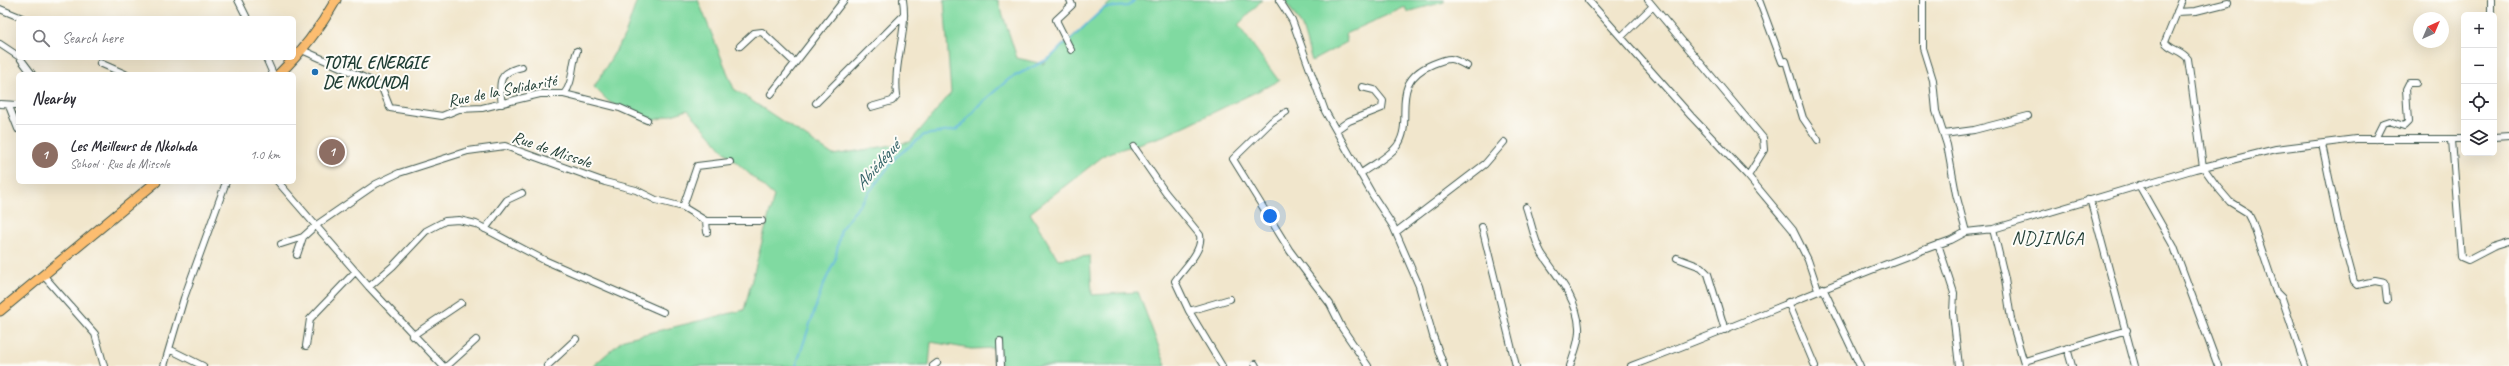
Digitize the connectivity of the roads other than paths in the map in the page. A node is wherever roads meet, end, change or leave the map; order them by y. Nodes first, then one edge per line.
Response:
1 (238, 0) edge
2 (336, 0) edge
3 (844, 0) edge
4 (903, 0) edge
5 (1070, 0) edge
6 (1279, 0) edge
7 (1588, 0) edge
8 (1648, 0) edge
9 (1759, 0) edge
10 (1923, 0) edge
11 (2182, 0) edge
12 (2491, 0) edge
13 (2228, 3) dead end
14 (1653, 6) junction
15 (0, 9) edge
16 (2176, 12) junction
17 (2491, 12) edge
18 (904, 15) junction
19 (17, 16) edge
20 (247, 16) edge
21 (1621, 37) junction
22 (0, 44) edge
23 (740, 46) dead end
24 (302, 50) junction
25 (1071, 50) dead end
26 (577, 51) dead end
27 (16, 55) edge
28 (296, 56) edge
29 (267, 60) edge
30 (292, 60) edge
31 (27, 61) edge
32 (100, 63) dead end
33 (794, 63) junction
34 (1467, 66) dead end
35 (522, 67) dead end
36 (31, 72) edge
37 (120, 72) edge
38 (272, 72) edge
39 (281, 72) edge
40 (2416, 83) dead end
41 (1362, 88) dead end
42 (564, 94) junction
43 (771, 94) dead end
44 (816, 103) dead end
45 (0, 104) edge
46 (502, 104) junction
47 (16, 105) edge
48 (9, 106) junction
49 (871, 107) dead end
50 (1286, 112) dead end
51 (2028, 116) dead end
52 (647, 120) dead end
53 (16, 124) edge
54 (1336, 130) junction
55 (1944, 134) junction
56 (2509, 136) edge
57 (2497, 137) edge
58 (2461, 139) edge
59 (1818, 140) dead end
60 (2375, 140) junction
61 (2452, 140) junction
62 (1504, 142) dead end
63 (2322, 144) junction
64 (1134, 148) dead end
65 (730, 162) dead end
66 (2203, 167) junction
67 (1360, 174) junction
68 (1748, 176) junction
69 (154, 184) edge
70 (225, 184) edge
71 (280, 184) edge
72 (2139, 185) junction
73 (522, 193) dead end
74 (2088, 200) junction
75 (683, 207) junction
76 (1526, 207) dead end
77 (706, 221) junction
78 (762, 221) dead end
79 (315, 226) junction
80 (1482, 227) dead end
81 (485, 228) junction
82 (1993, 229) junction
83 (707, 232) dead end
84 (1396, 232) junction
85 (1966, 232) junction
86 (303, 237) junction
87 (2509, 242) edge
88 (281, 244) dead end
89 (1938, 244) junction
90 (297, 255) dead end
91 (1677, 258) dead end
92 (355, 272) junction
93 (43, 275) junction
94 (368, 287) junction
95 (1820, 289) junction
96 (1230, 299) dead end
97 (2387, 300) dead end
98 (1788, 302) junction
99 (461, 303) dead end
100 (0, 311) edge
101 (1189, 311) junction
102 (663, 312) dead end
103 (1725, 330) junction
104 (2127, 330) junction
105 (412, 336) junction
106 (576, 339) dead end
107 (476, 340) dead end
108 (1000, 341) dead end
109 (306, 346) dead end
110 (2067, 348) junction
111 (169, 349) junction
112 (2025, 363) edge
113 (1644, 364) edge
114 (104, 366) edge
115 (164, 366) edge
116 (203, 366) edge
117 (443, 366) edge
118 (447, 366) edge
119 (547, 366) edge
120 (1001, 366) edge
121 (1222, 366) edge
122 (1368, 366) edge
123 (1444, 366) edge
124 (1516, 366) edge
125 (1570, 366) edge
126 (1631, 366) edge
127 (1815, 366) edge
128 (1860, 366) edge
129 (1959, 366) edge
130 (2072, 366) edge
131 (2135, 366) edge
132 (2218, 366) edge
133 (2305, 366) edge

1 - 20 street
2 - 24 highway
3 - 33 street
4 - 18 street
5 - 25 street
6 - 54 street
7 - 21 street
8 - 14 street
9 - 59 street
10 - 55 street
11 - 16 street
12 - 17 street
13 - 16 street
14 - 21 street
14 - 68 street
15 - 19 street
16 - 66 street
18 - 44 street
18 - 49 street
21 - 68 street
22 - 27 street
23 - 33 street
24 - 28 highway
24 - 46 street, Rue de la Solidarité
26 - 42 street, Rue de la Solidarité
29 - 38 street
30 - 39 highway
31 - 36 street
32 - 37 street
33 - 43 street
34 - 67 street
35 - 46 street
40 - 60 street
41 - 54 street
42 - 46 street, Rue de la Solidarité
42 - 52 street
45 - 48 street
47 - 48 street
48 - 53 street
50 - 122 street
51 - 55 street
54 - 67 street
55 - 85 street
56 - 57 street
58 - 61 street
60 - 61 street
60 - 63 street
61 - 87 street
62 - 84 street
63 - 66 street
63 - 97 street
64 - 101 street
65 - 75 street
66 - 72 street
66 - 133 street
67 - 84 street
68 - 95 street
69 - 93 highway
70 - 111 street
71 - 79 street
72 - 74 street
72 - 132 street
73 - 81 street
74 - 82 street
74 - 104 street
75 - 77 street, Rue de Missole
75 - 79 street, Rue de Missole
76 - 125 street
77 - 78 street
77 - 83 street
79 - 86 street, Rue de Missole
79 - 92 street
80 - 124 street
81 - 94 street
81 - 102 street
82 - 85 street
82 - 112 street
84 - 123 street
85 - 89 street
86 - 88 street
86 - 90 street
89 - 95 street
89 - 129 street
91 - 103 street
92 - 94 street
92 - 109 street
93 - 100 highway
93 - 114 street
94 - 105 street
95 - 98 street
95 - 128 street
96 - 101 street
98 - 103 street
98 - 127 street
99 - 105 street
101 - 121 street
103 - 113 street
104 - 110 street
104 - 131 street
105 - 117 street
106 - 119 street
107 - 118 street
108 - 120 street
110 - 112 street
110 - 130 street
111 - 115 street
111 - 116 street
113 - 126 street

